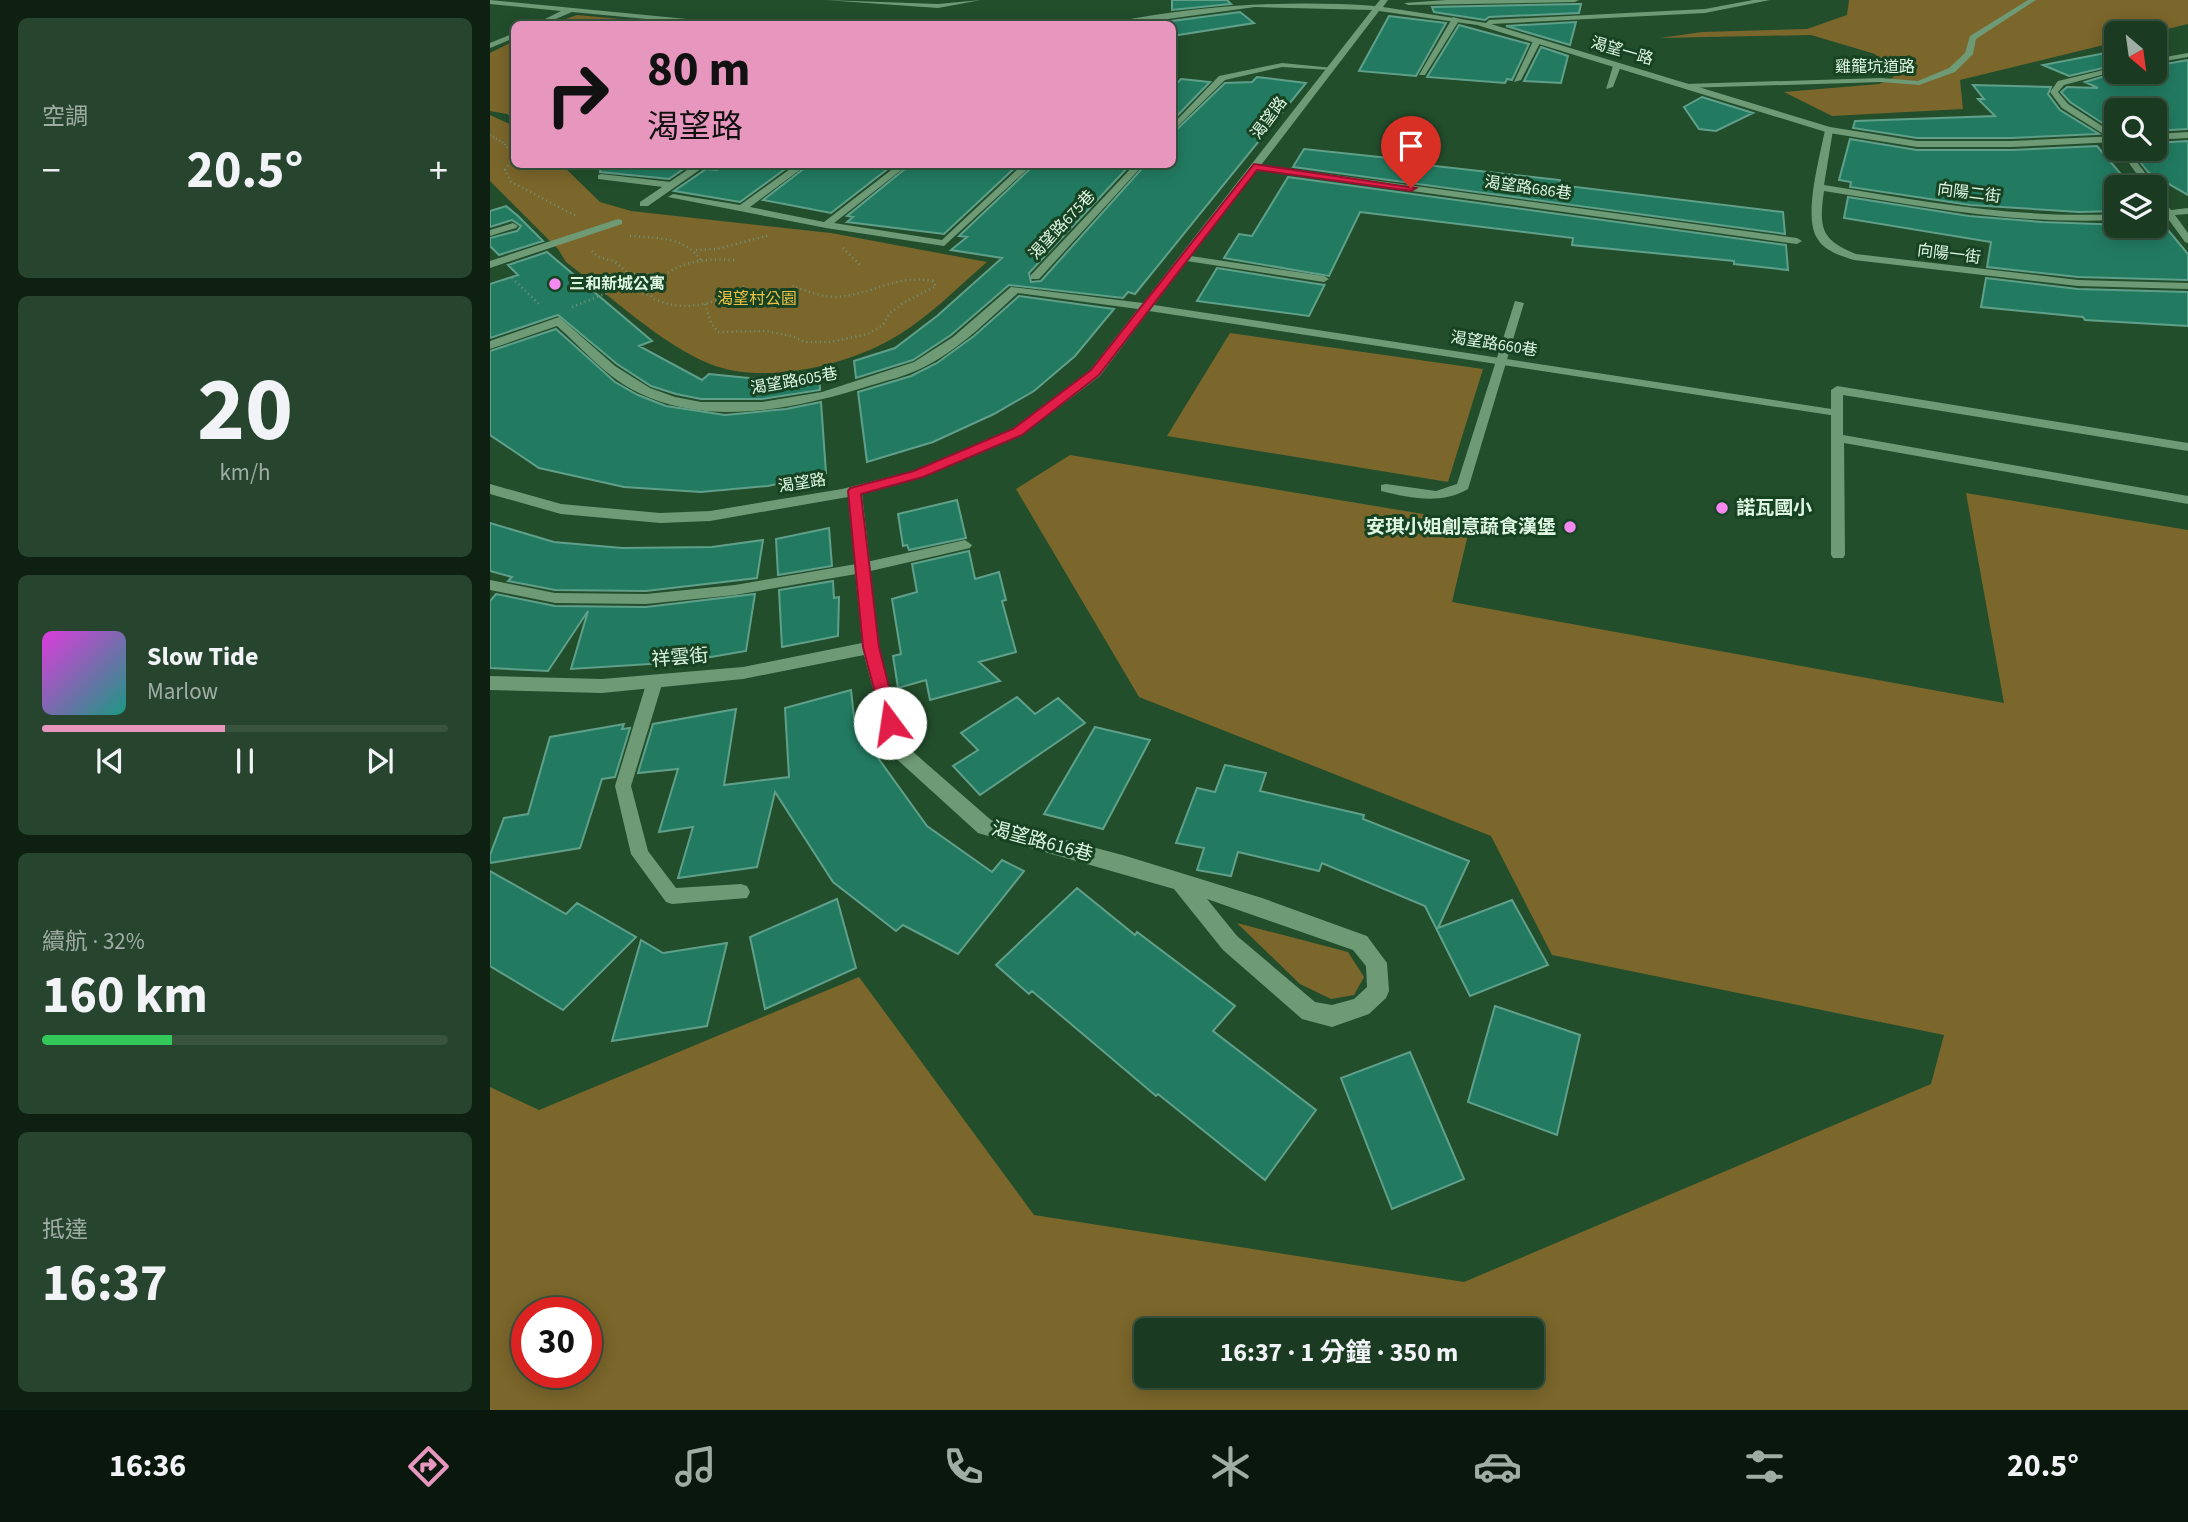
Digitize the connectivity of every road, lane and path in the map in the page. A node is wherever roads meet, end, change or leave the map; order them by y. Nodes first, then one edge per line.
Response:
1 (829, 0) edge
2 (977, 0) edge
3 (1575, 0) edge
4 (1766, 0) edge
5 (2033, 0) edge
6 (490, 2) edge
7 (1381, 4) edge
8 (571, 10) junction
9 (1456, 19) junction
10 (546, 21) edge
11 (686, 21) edge
12 (1139, 21) edge
13 (1478, 23) junction
14 (511, 36) edge
15 (1536, 43) junction
16 (490, 46) edge
17 (2188, 55) edge
18 (2167, 59) edge
19 (1617, 66) junction
20 (1329, 68) junction
21 (2104, 72) edge
22 (1423, 73) dead end
23 (1517, 80) dead end
24 (1685, 86) junction
25 (1609, 88) dead end
26 (1176, 126) edge
27 (1829, 130) junction
28 (2104, 131) edge
29 (490, 135) edge
30 (2188, 135) edge
31 (2167, 136) edge
32 (2104, 140) edge
33 (511, 152) edge
34 (511, 161) edge
35 (1254, 167) junction
36 (697, 168) edge
37 (798, 168) edge
38 (900, 168) edge
39 (1024, 168) edge
40 (1136, 168) edge
41 (601, 177) dead end
42 (671, 185) junction
43 (1819, 187) junction
44 (658, 195) junction
45 (673, 197) joint
46 (644, 204) dead end
47 (742, 208) junction
48 (2167, 209) edge
49 (2188, 211) edge
50 (2169, 212) junction
51 (579, 217) dead end
52 (2104, 217) edge
53 (618, 222) dead end
54 (826, 225) junction
55 (513, 226) dead end
56 (490, 233) edge
57 (780, 234) dead end
58 (622, 236) dead end
59 (835, 240) dead end
60 (2188, 240) edge
61 (1797, 241) dead end
62 (590, 249) dead end
63 (696, 250) junction
64 (1184, 258) junction
65 (734, 260) dead end
66 (701, 261) junction
67 (493, 264) edge
68 (860, 265) dead end
69 (628, 273) junction
70 (661, 275) junction
71 (1035, 277) dead end
72 (1324, 279) dead end
73 (791, 282) dead end
74 (746, 285) dead end
75 (2188, 286) edge
76 (617, 289) junction
77 (651, 295) junction
78 (1519, 303) dead end
79 (705, 304) junction
80 (541, 307) dead end
81 (1146, 307) junction
82 (561, 311) dead end
83 (490, 345) edge
84 (1501, 363) junction
85 (1838, 414) junction
86 (1838, 438) junction
87 (2188, 447) edge
88 (1386, 488) dead end
89 (490, 489) edge
90 (855, 491) junction
91 (2188, 500) edge
92 (965, 545) dead end
93 (1838, 555) dead end
94 (862, 568) junction
95 (490, 585) edge
96 (871, 647) junction
97 (655, 681) junction
98 (490, 683) edge
99 (1181, 882) junction
100 (741, 892) dead end

1 - 2 street
3 - 7 street
4 - 13 street
5 - 24 lane, 雞籠坑道路
6 - 8 street
7 - 9 street, 渴望一路
7 - 12 street, 渴望一路
7 - 20 street, 渴望路
8 - 10 street
8 - 11 street
9 - 13 street, 渴望一路
9 - 22 lane
13 - 15 street, 渴望一路
14 - 16 street
15 - 19 street, 渴望一路
15 - 23 lane
17 - 18 lane
19 - 24 street, 渴望一路
19 - 25 lane
20 - 26 lane
20 - 35 street, 渴望路
21 - 28 lane
24 - 27 street, 渴望一路
27 - 32 street, 渴望一路
27 - 43 lane, 向陽一街
29 - 33 path
30 - 31 street
34 - 51 path
35 - 61 lane, 渴望路686巷
35 - 64 street, 渴望路
36 - 42 street
37 - 47 lane
38 - 54 lane
39 - 54 lane
40 - 71 lane, 渴望路675巷
41 - 42 lane
42 - 44 street
43 - 52 lane, 向陽二街
43 - 75 lane, 向陽一街
44 - 45 street
44 - 46 street
45 - 47 lane
47 - 54 lane
48 - 50 lane
49 - 50 lane
50 - 60 lane
53 - 67 street
55 - 56 lane
57 - 63 path
58 - 63 path
59 - 68 path
62 - 69 path
63 - 66 path
64 - 72 lane
64 - 81 street, 渴望路
65 - 66 path
66 - 70 path
67 - 80 path
69 - 70 path
69 - 76 path
70 - 77 path
73 - 79 path
74 - 79 path
76 - 77 path
76 - 82 path
77 - 79 path
78 - 84 lane
81 - 83 street, 渴望路605巷
81 - 84 street, 渴望路660巷
81 - 90 street, 渴望路
84 - 85 street, 渴望路660巷
84 - 88 lane
85 - 86 lane
85 - 87 lane
86 - 91 lane
86 - 93 lane
89 - 90 street, 渴望路
90 - 94 street, 渴望路616巷
92 - 94 lane
94 - 95 lane
94 - 96 street, 渴望路616巷
96 - 97 street, 祥雲街
96 - 99 street, 渴望路616巷
97 - 98 street, 祥雲街
97 - 100 lane
99 - 99 street, 渴望路616巷

